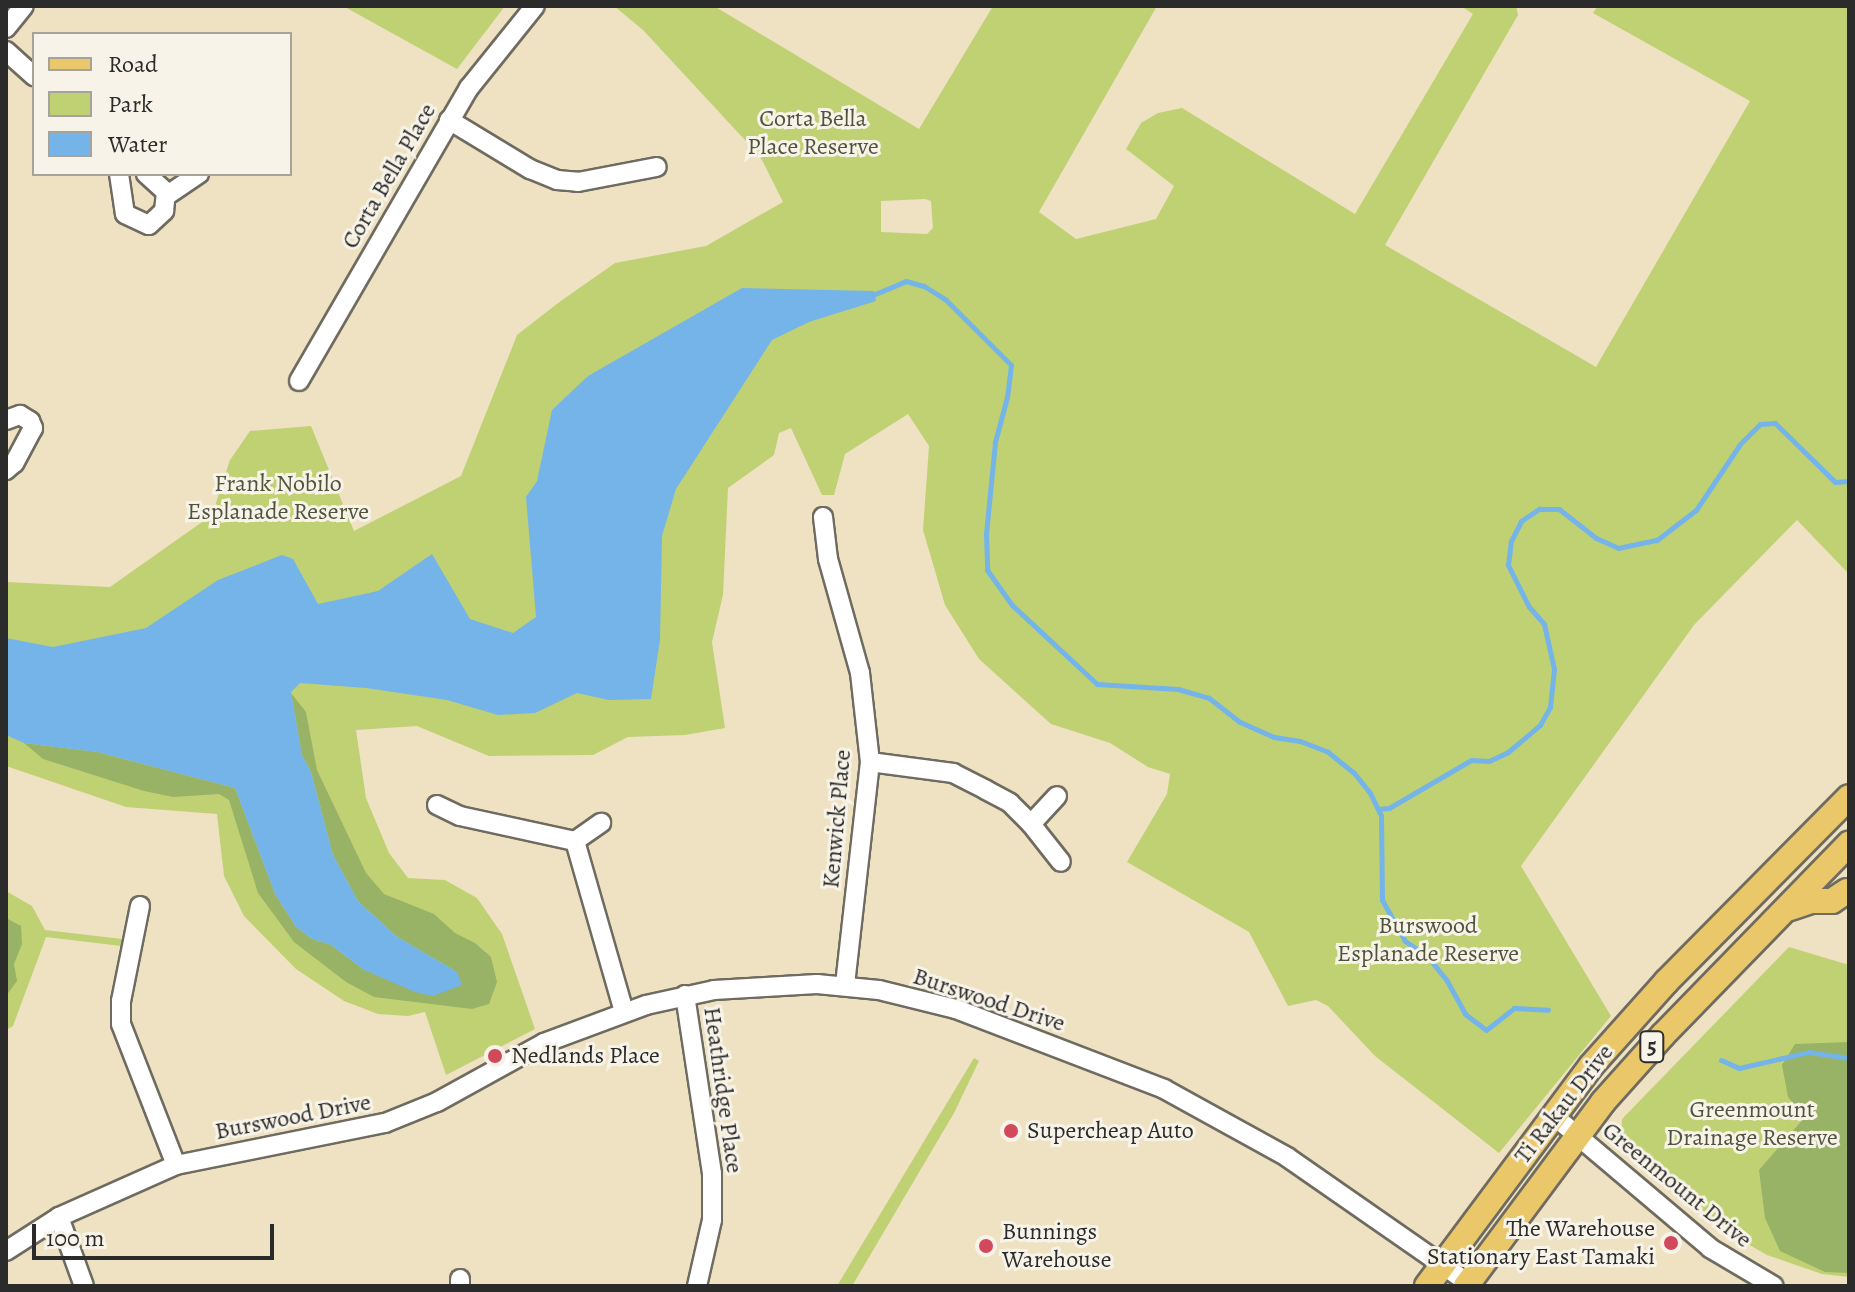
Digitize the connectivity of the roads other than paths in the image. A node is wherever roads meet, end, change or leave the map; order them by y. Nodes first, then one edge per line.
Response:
1 (24, 6) edge
2 (535, 6) edge
3 (6, 28) edge
4 (6, 51) edge
5 (32, 74) edge
6 (449, 120) junction
7 (657, 167) dead end
8 (119, 176) edge
9 (148, 176) edge
10 (196, 176) edge
11 (166, 196) junction
12 (299, 381) dead end
13 (6, 420) edge
14 (6, 470) edge
15 (823, 517) dead end
16 (870, 762) junction
17 (1057, 796) dead end
18 (1849, 797) edge
19 (437, 805) dead end
20 (601, 823) dead end
21 (1031, 824) junction
22 (575, 841) junction
23 (1849, 844) edge
24 (1061, 862) dead end
25 (1847, 891) dead end
26 (140, 906) dead end
27 (1790, 908) junction
28 (1709, 940) junction
29 (845, 986) junction
30 (685, 995) junction
31 (624, 1012) junction
32 (1663, 1035) junction
33 (1554, 1116) junction
34 (1578, 1137) junction
35 (176, 1165) junction
36 (59, 1217) junction
37 (6, 1251) edge
38 (1434, 1276) edge
39 (1467, 1284) edge
40 (84, 1286) edge
41 (697, 1286) edge
42 (1774, 1286) edge

1 - 3 street
2 - 6 street, Corta Bella Place
4 - 5 street
6 - 7 street
6 - 12 street, Corta Bella Place
8 - 11 street
9 - 11 street
10 - 11 street
13 - 14 street
15 - 16 street, Kenwick Place
16 - 21 street
16 - 29 street, Kenwick Place
17 - 21 street
18 - 28 main road, Ti Rakau Drive / 5
19 - 22 street
20 - 22 street
21 - 24 street
22 - 31 street
23 - 27 main road, Ti Rakau Drive / 5
23 - 28 main road
25 - 27 main road
26 - 35 street
27 - 32 main road, Ti Rakau Drive / 5
28 - 32 main road
28 - 33 main road, Ti Rakau Drive / 5
29 - 30 street, Burswood Drive
29 - 38 street, Burswood Drive
30 - 31 street, Burswood Drive
30 - 41 street, Heathridge Place
31 - 35 street, Burswood Drive
32 - 34 main road, Ti Rakau Drive / 5
33 - 34 street, Greenmount Drive
33 - 38 main road, Ti Rakau Drive / 5
34 - 39 main road, Ti Rakau Drive / 5
34 - 42 street, Greenmount Drive
35 - 36 street, Burswood Drive
36 - 37 street, Burswood Drive
36 - 40 street
38 - 39 street, Burswood Drive

